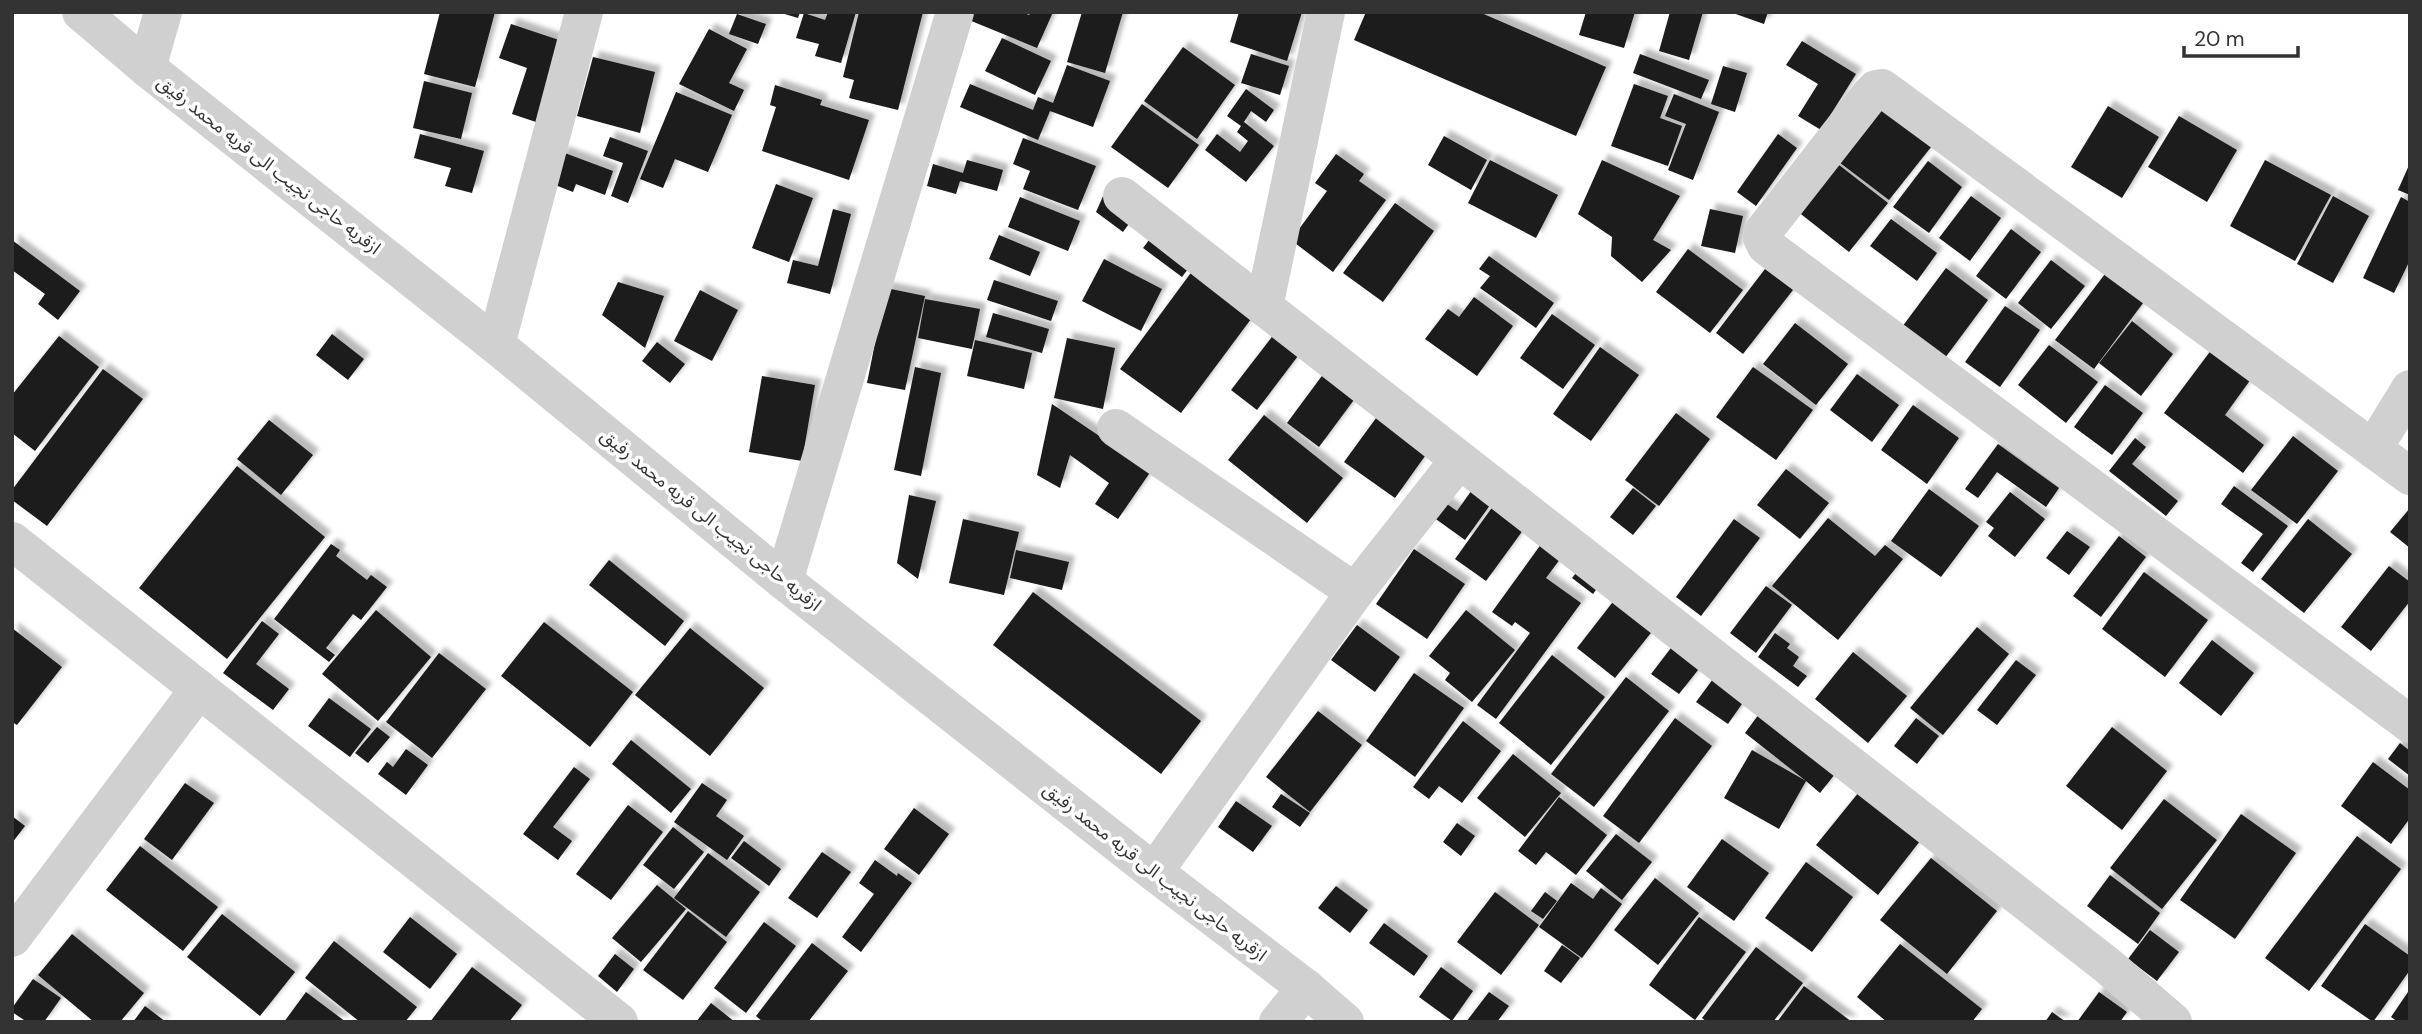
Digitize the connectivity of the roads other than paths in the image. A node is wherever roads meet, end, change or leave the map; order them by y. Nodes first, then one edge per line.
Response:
1 (81, 12) edge
2 (163, 12) edge
3 (584, 12) edge
4 (955, 12) edge
5 (1326, 12) edge
6 (146, 68) junction
7 (1122, 196) dead end
8 (1264, 307) junction
9 (496, 345) junction
10 (2410, 389) edge
11 (1116, 428) dead end
12 (2373, 449) junction
13 (1460, 460) junction
14 (2410, 476) edge
15 (12, 541) edge
16 (784, 581) junction
17 (1355, 593) junction
18 (199, 689) junction
19 (2410, 724) edge
20 (1154, 872) junction
21 (12, 939) edge
22 (1306, 988) junction
23 (612, 1020) edge
24 (1278, 1022) edge
25 (1345, 1022) edge
26 (2173, 1022) edge

1 - 6 street, ازقریه حاجی نجیب الی قریه محمد رفیق
2 - 6 street
3 - 9 street
4 - 16 street
5 - 8 street
6 - 9 street, ازقریه حاجی نجیب الی قریه محمد رفیق
7 - 8 street
8 - 13 street
9 - 16 street, ازقریه حاجی نجیب الی قریه محمد رفیق
10 - 12 street
11 - 17 street
12 - 14 street
12 - 19 street
13 - 17 street
13 - 26 street
15 - 18 street
16 - 20 street, ازقریه حاجی نجیب الی قریه محمد رفیق
17 - 20 street
18 - 21 street
18 - 23 street
20 - 22 street, ازقریه حاجی نجیب الی قریه محمد رفیق
22 - 24 street
22 - 25 street, ازقریه حاجی نجیب الی قریه محمد رفیق

